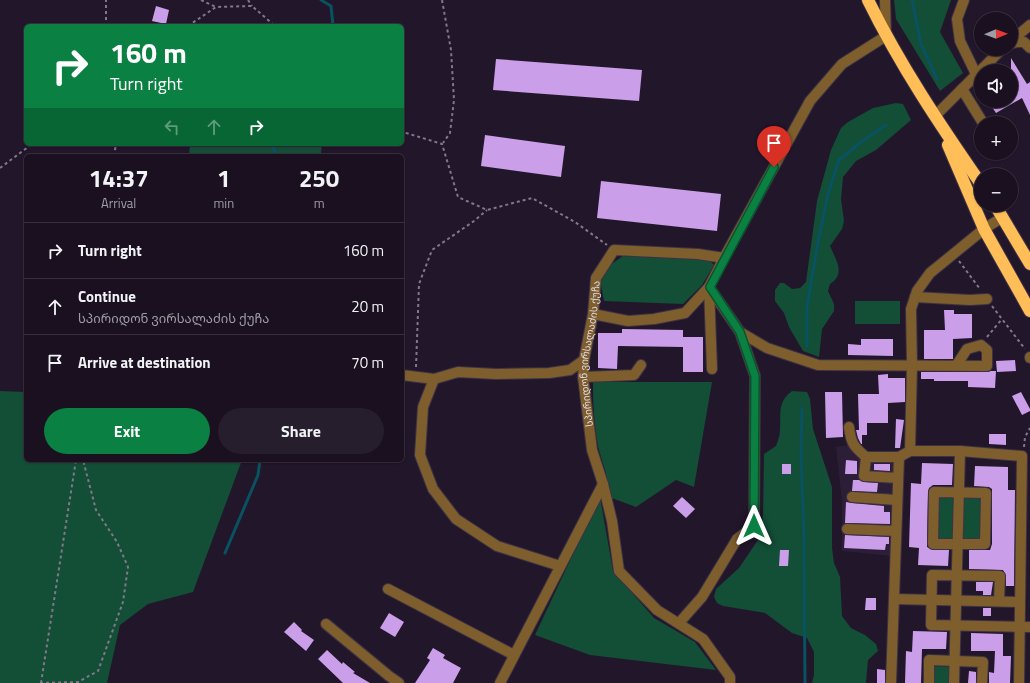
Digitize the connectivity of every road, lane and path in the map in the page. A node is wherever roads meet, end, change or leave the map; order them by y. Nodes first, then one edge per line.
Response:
1 (106, 0) edge
2 (201, 0) edge
3 (248, 0) edge
4 (442, 0) edge
5 (868, 0) edge
6 (885, 0) edge
7 (964, 0) edge
8 (252, 6) junction
9 (216, 8) junction
10 (106, 24) edge
11 (191, 24) edge
12 (274, 24) edge
13 (1030, 25) edge
14 (1018, 35) edge
15 (886, 36) junction
16 (1018, 42) edge
17 (1030, 48) edge
18 (995, 56) edge
19 (986, 64) edge
20 (974, 70) edge
21 (974, 76) edge
22 (962, 89) junction
23 (979, 116) edge
24 (936, 118) junction
25 (404, 132) edge
26 (442, 144) junction
27 (29, 146) edge
28 (0, 168) edge
29 (974, 174) edge
30 (487, 210) junction
31 (1000, 212) edge
32 (1003, 217) junction
33 (984, 230) junction
34 (614, 250) junction
35 (724, 258) junction
36 (1030, 264) edge
37 (710, 287) junction
38 (915, 297) junction
39 (987, 299) dead end
40 (1030, 311) edge
41 (593, 314) junction
42 (1002, 319) dead end
43 (740, 332) junction
44 (981, 345) junction
45 (584, 360) junction
46 (641, 365) dead end
47 (912, 365) junction
48 (956, 366) junction
49 (712, 369) dead end
50 (404, 375) edge
51 (415, 376) junction
52 (583, 377) junction
53 (434, 379) junction
54 (849, 427) dead end
55 (1030, 428) edge
56 (910, 451) junction
57 (960, 452) junction
58 (1022, 456) junction
59 (866, 457) junction
60 (898, 457) junction
61 (76, 462) edge
62 (84, 462) edge
63 (898, 478) junction
64 (603, 484) junction
65 (959, 493) junction
66 (852, 497) dead end
67 (897, 500) junction
68 (847, 528) dead end
69 (1026, 530) edge
70 (896, 531) junction
71 (957, 544) junction
72 (560, 566) junction
73 (956, 575) junction
74 (1025, 578) edge
75 (388, 589) dead end
76 (894, 599) junction
77 (931, 600) junction
78 (956, 600) junction
79 (999, 602) junction
80 (1020, 602) junction
81 (679, 623) junction
82 (326, 624) dead end
83 (955, 625) junction
84 (1025, 627) edge
85 (514, 655) junction
86 (954, 661) junction
87 (1025, 663) edge
88 (40, 683) edge
89 (399, 683) edge
90 (500, 683) edge
91 (730, 683) edge
92 (891, 683) edge
93 (929, 683) edge
94 (954, 683) edge
95 (982, 683) edge
96 (1019, 683) edge

1 - 10 path
2 - 9 path
3 - 8 path
4 - 26 path
5 - 15 highway
6 - 15 street
7 - 20 street
8 - 9 path
8 - 12 path
9 - 11 path
13 - 14 street
15 - 24 highway
15 - 35 street
16 - 17 street
18 - 19 street
21 - 22 street
22 - 23 street
22 - 24 street
24 - 29 highway
24 - 33 highway
25 - 26 path
26 - 30 path
27 - 28 path
30 - 34 path
30 - 51 path
31 - 32 highway
32 - 33 street
32 - 36 highway
33 - 38 street
33 - 40 highway
34 - 35 street
34 - 41 street, სპირიდონ ვირსალაძის ქუჩა
35 - 37 street
37 - 41 street
37 - 43 street
37 - 49 street
38 - 39 street
38 - 47 street
41 - 45 street, სპირიდონ ვირსალაძის ქუჩა
42 - 44 path
43 - 47 street
43 - 81 street
44 - 48 street
44 - 48 street
45 - 52 street, სპირიდონ ვირსალაძის ქუჩა
45 - 53 street
46 - 52 street
47 - 48 street
47 - 56 street
50 - 51 street
51 - 53 street
52 - 64 street, სპირიდონ ვირსალაძის ქუჩა
53 - 72 street
54 - 59 street
55 - 58 path
56 - 57 street
56 - 60 street
57 - 58 street
57 - 65 street
58 - 69 street
59 - 60 street
59 - 63 street
60 - 63 street
61 - 88 path
62 - 88 path
63 - 67 street
64 - 72 street
64 - 81 street, სპირიდონ ვირსალაძის ქუჩა
65 - 71 street
65 - 71 street
65 - 71 street
66 - 67 street
67 - 70 street
68 - 70 street
69 - 74 street
70 - 76 street
71 - 73 street
72 - 85 street
73 - 77 street
73 - 78 street
73 - 79 street
74 - 80 street
75 - 85 street
76 - 77 street
76 - 92 street
77 - 78 street
77 - 83 street
78 - 79 street
78 - 83 street
79 - 80 street
80 - 84 street
81 - 91 street, სპირიდონ ვირსალაძის ქუჩა
82 - 89 street
83 - 84 street
83 - 86 street
84 - 87 street
85 - 90 street
86 - 93 street
86 - 94 street
86 - 95 street
87 - 96 street

